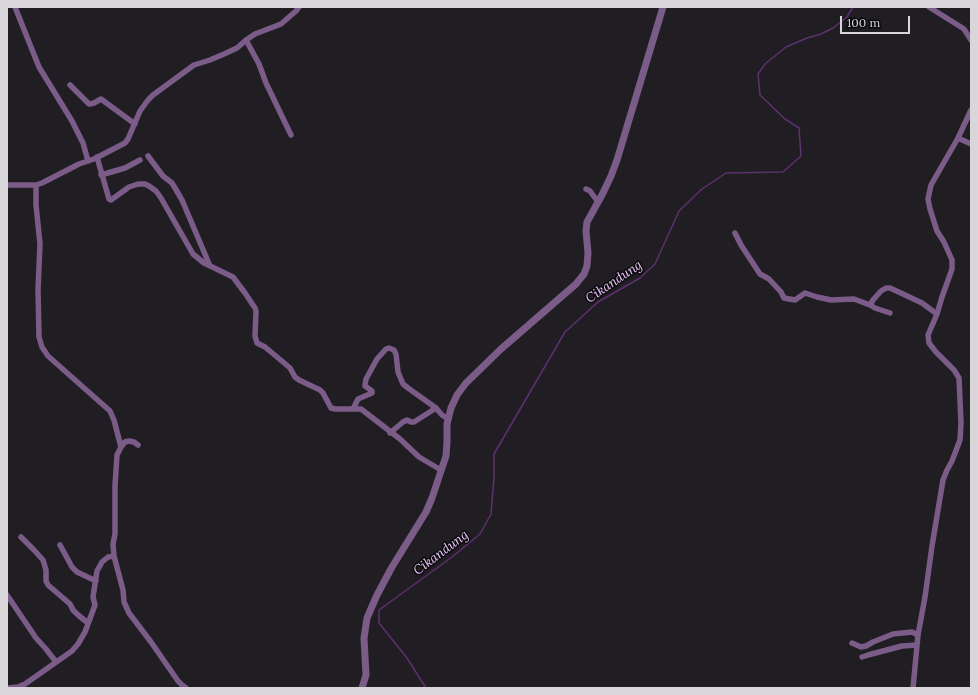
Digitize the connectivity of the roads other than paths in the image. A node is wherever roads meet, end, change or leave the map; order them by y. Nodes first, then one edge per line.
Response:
1 (15, 7) edge
2 (299, 7) edge
3 (663, 7) edge
4 (929, 7) edge
5 (246, 40) junction
6 (971, 40) edge
7 (70, 84) dead end
8 (971, 110) edge
9 (135, 124) junction
10 (291, 135) dead end
11 (958, 138) junction
12 (971, 144) edge
13 (148, 156) dead end
14 (97, 157) junction
15 (140, 160) dead end
16 (88, 161) junction
17 (101, 174) junction
18 (7, 185) edge
19 (36, 185) junction
20 (586, 189) dead end
21 (598, 202) junction
22 (735, 233) dead end
23 (210, 266) junction
24 (870, 305) junction
25 (890, 313) dead end
26 (937, 314) junction
27 (436, 408) junction
28 (353, 409) junction
29 (448, 419) junction
30 (390, 433) junction
31 (138, 445) dead end
32 (121, 447) junction
33 (441, 470) junction
34 (21, 537) dead end
35 (60, 545) dead end
36 (114, 556) junction
37 (96, 581) junction
38 (7, 595) edge
39 (88, 623) junction
40 (918, 635) junction
41 (852, 643) dead end
42 (917, 646) junction
43 (862, 657) dead end
44 (56, 662) junction
45 (7, 688) edge
46 (186, 688) edge
47 (362, 688) edge
48 (913, 688) edge

1 - 16 street
2 - 5 street
3 - 21 street
4 - 6 street
5 - 9 street
5 - 10 street
7 - 9 street
8 - 11 street
9 - 14 street
11 - 12 street
11 - 26 street
13 - 23 street
14 - 16 street
14 - 17 street
15 - 17 street
16 - 19 street
17 - 23 street
18 - 19 street
19 - 32 street
20 - 21 street
21 - 29 street
22 - 24 street
23 - 28 street
24 - 25 street
24 - 26 street
26 - 40 street
27 - 28 street
27 - 29 street
27 - 30 street
28 - 30 street
29 - 33 street
30 - 33 street
31 - 32 street
32 - 36 street
33 - 47 street
34 - 39 street
35 - 37 street
36 - 37 street
36 - 46 street
37 - 39 street
38 - 44 street
39 - 44 street
40 - 41 street
40 - 42 street
42 - 43 street
42 - 48 street
44 - 45 street

